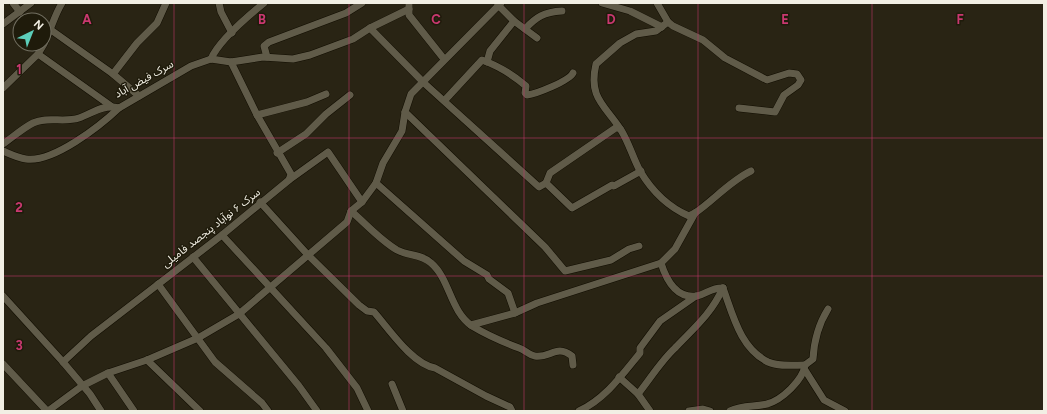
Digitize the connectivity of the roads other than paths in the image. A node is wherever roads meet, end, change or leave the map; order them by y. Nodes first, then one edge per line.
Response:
1 (13, 3) edge
2 (31, 3) edge
3 (62, 3) edge
4 (166, 3) edge
5 (219, 3) edge
6 (264, 3) edge
7 (362, 3) edge
8 (602, 3) edge
9 (657, 3) edge
10 (499, 4) edge
11 (409, 6) edge
12 (562, 11) dead end
13 (20, 12) joint
14 (12, 18) edge
15 (514, 21) junction
16 (668, 22) junction
17 (3, 24) edge
18 (52, 27) edge
19 (662, 27) junction
20 (370, 28) junction
21 (525, 30) junction
22 (52, 31) edge
23 (232, 32) junction
24 (537, 38) dead end
25 (38, 54) joint
26 (267, 57) junction
27 (211, 58) junction
28 (444, 59) junction
29 (231, 62) junction
30 (488, 62) junction
31 (113, 74) junction
32 (573, 74) dead end
33 (424, 83) junction
34 (3, 88) edge
35 (326, 94) dead end
36 (350, 95) dead end
37 (139, 96) junction
38 (444, 100) junction
39 (111, 106) junction
40 (119, 108) junction
41 (739, 108) dead end
42 (405, 112) junction
43 (257, 115) junction
44 (620, 129) junction
45 (3, 144) edge
46 (3, 151) edge
47 (277, 153) junction
48 (640, 171) junction
49 (751, 171) dead end
50 (289, 180) junction
51 (376, 183) junction
52 (546, 183) junction
53 (260, 202) junction
54 (362, 202) junction
55 (351, 211) junction
56 (695, 213) junction
57 (222, 235) junction
58 (639, 246) dead end
59 (308, 255) junction
60 (192, 257) junction
61 (661, 263) junction
62 (158, 284) junction
63 (270, 287) junction
64 (723, 288) junction
65 (3, 296) edge
66 (696, 296) junction
67 (828, 309) dead end
68 (515, 313) junction
69 (239, 314) junction
70 (471, 325) junction
71 (198, 338) junction
72 (147, 360) junction
73 (63, 362) junction
74 (3, 364) edge
75 (573, 365) dead end
76 (805, 367) junction
77 (108, 373) junction
78 (619, 377) junction
79 (392, 384) dead end
80 (82, 386) junction
81 (638, 394) junction
82 (47, 411) edge
83 (101, 411) edge
84 (134, 411) edge
85 (200, 411) edge
86 (268, 411) edge
87 (317, 411) edge
88 (368, 411) edge
89 (403, 411) edge
90 (512, 411) edge
91 (580, 411) edge
92 (650, 411) edge
93 (689, 411) edge
94 (710, 411) edge
95 (730, 411) edge
96 (844, 411) edge

1 - 13 street
2 - 13 street
3 - 18 street
4 - 31 street
5 - 23 street
6 - 23 street
7 - 26 street
8 - 19 street
9 - 16 street
10 - 15 street
10 - 28 street
11 - 20 street
11 - 28 street
12 - 21 street
14 - 17 street
15 - 21 street
15 - 30 street
16 - 19 street
16 - 41 street
19 - 44 street
20 - 26 street
20 - 33 street
21 - 24 street
22 - 31 street
23 - 27 street
25 - 34 street
25 - 39 street
26 - 29 street
27 - 29 street
27 - 37 street, سرک فيض آباد
28 - 33 street
29 - 43 street
30 - 32 street
30 - 38 street
31 - 37 street
33 - 38 street
33 - 42 street
35 - 43 street
36 - 47 street
37 - 40 street, سرک فيض آباد
38 - 52 street
39 - 40 street, سرک فيض آباد
39 - 45 street, سرک فيض آباد
40 - 46 street
42 - 51 street
42 - 58 street
43 - 47 street
44 - 48 street
44 - 52 street
47 - 50 street
48 - 52 street
48 - 56 street
49 - 56 street
50 - 53 street, سرک ۶ نوآباد پنجصد فامیلی
50 - 54 street, سرک ۶ نوآباد پنجصد فامیلی
51 - 54 street
51 - 68 street
53 - 57 street, سرک ۶ نوآباد پنجصد فامیلی
53 - 59 street
54 - 55 street
55 - 59 street
55 - 70 street
56 - 61 street
57 - 60 street, سرک ۶ نوآباد پنجصد فامیلی
57 - 63 street
59 - 63 street
59 - 90 street
60 - 62 street, سرک ۶ نوآباد پنجصد فامیلی
60 - 69 street
61 - 66 street
61 - 68 street
62 - 71 street
62 - 73 street, سرک ۶ نوآباد پنجصد فامیلی
63 - 69 street
63 - 88 street
64 - 66 street
64 - 76 street
64 - 81 street
65 - 73 street
66 - 78 street
67 - 76 street
68 - 70 street
69 - 71 street
69 - 87 street
70 - 75 street
71 - 72 street
71 - 86 street
72 - 77 street
72 - 85 street
73 - 80 street
74 - 82 street
76 - 95 street
76 - 96 street
77 - 80 street
77 - 84 street
78 - 81 street
78 - 91 street
79 - 89 street
80 - 82 street
80 - 83 street
81 - 92 street
93 - 94 street

